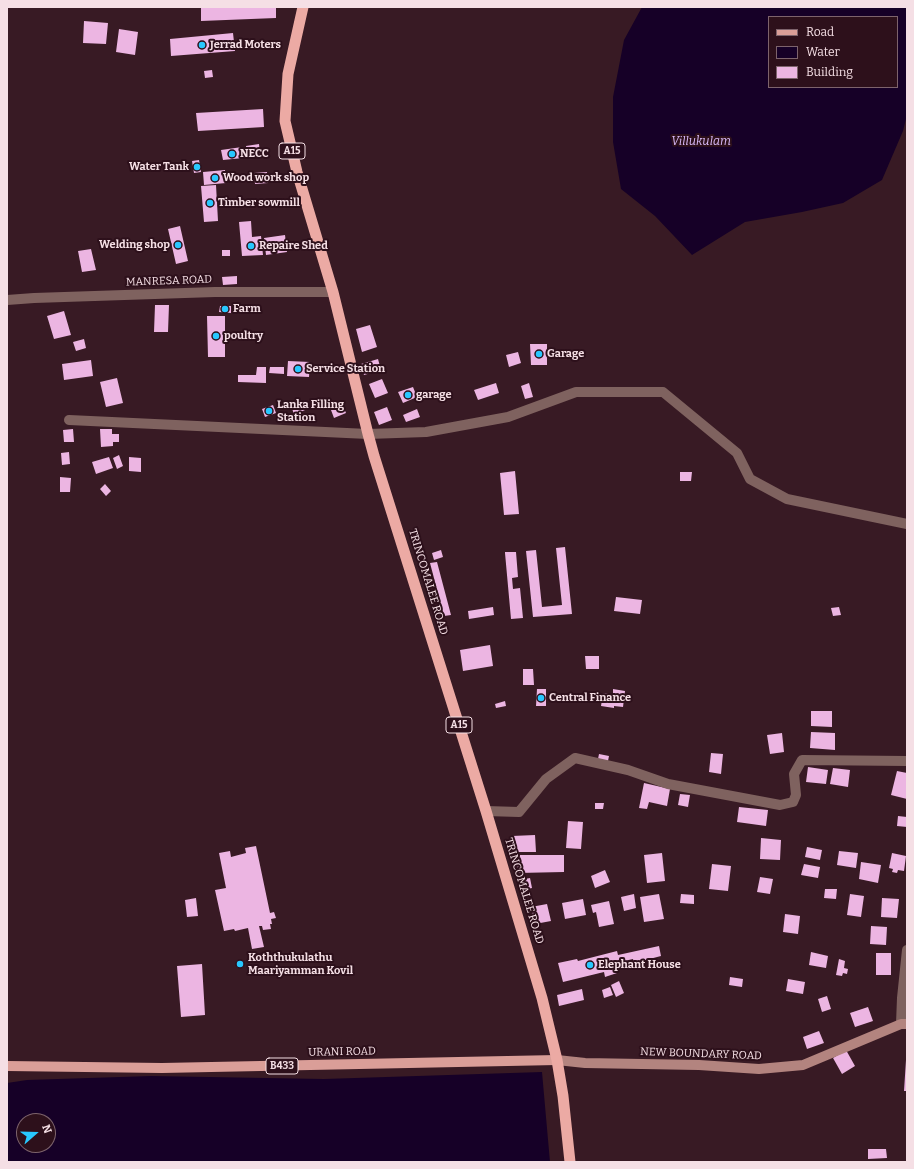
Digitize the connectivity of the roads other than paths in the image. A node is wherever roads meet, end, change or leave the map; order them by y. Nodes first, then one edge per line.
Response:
1 (303, 7) edge
2 (333, 292) junction
3 (7, 300) edge
4 (69, 420) dead end
5 (368, 434) junction
6 (907, 524) edge
7 (907, 761) edge
8 (486, 811) junction
9 (907, 950) edge
10 (904, 1024) edge
11 (557, 1060) junction
12 (7, 1066) edge
13 (570, 1162) edge

1 - 2 highway, TRINCOMALEE ROAD / A15
2 - 3 street, MANRESA ROAD
2 - 5 highway, TRINCOMALEE ROAD / A15
4 - 5 street
5 - 6 street
5 - 8 highway, TRINCOMALEE ROAD / A15
7 - 8 street
8 - 11 highway, TRINCOMALEE ROAD / A15
9 - 10 street
10 - 11 main road, NEW BOUNDARY ROAD
11 - 12 main road, URANI ROAD / B433
11 - 13 highway, TRINCOMALEE ROAD / A15

